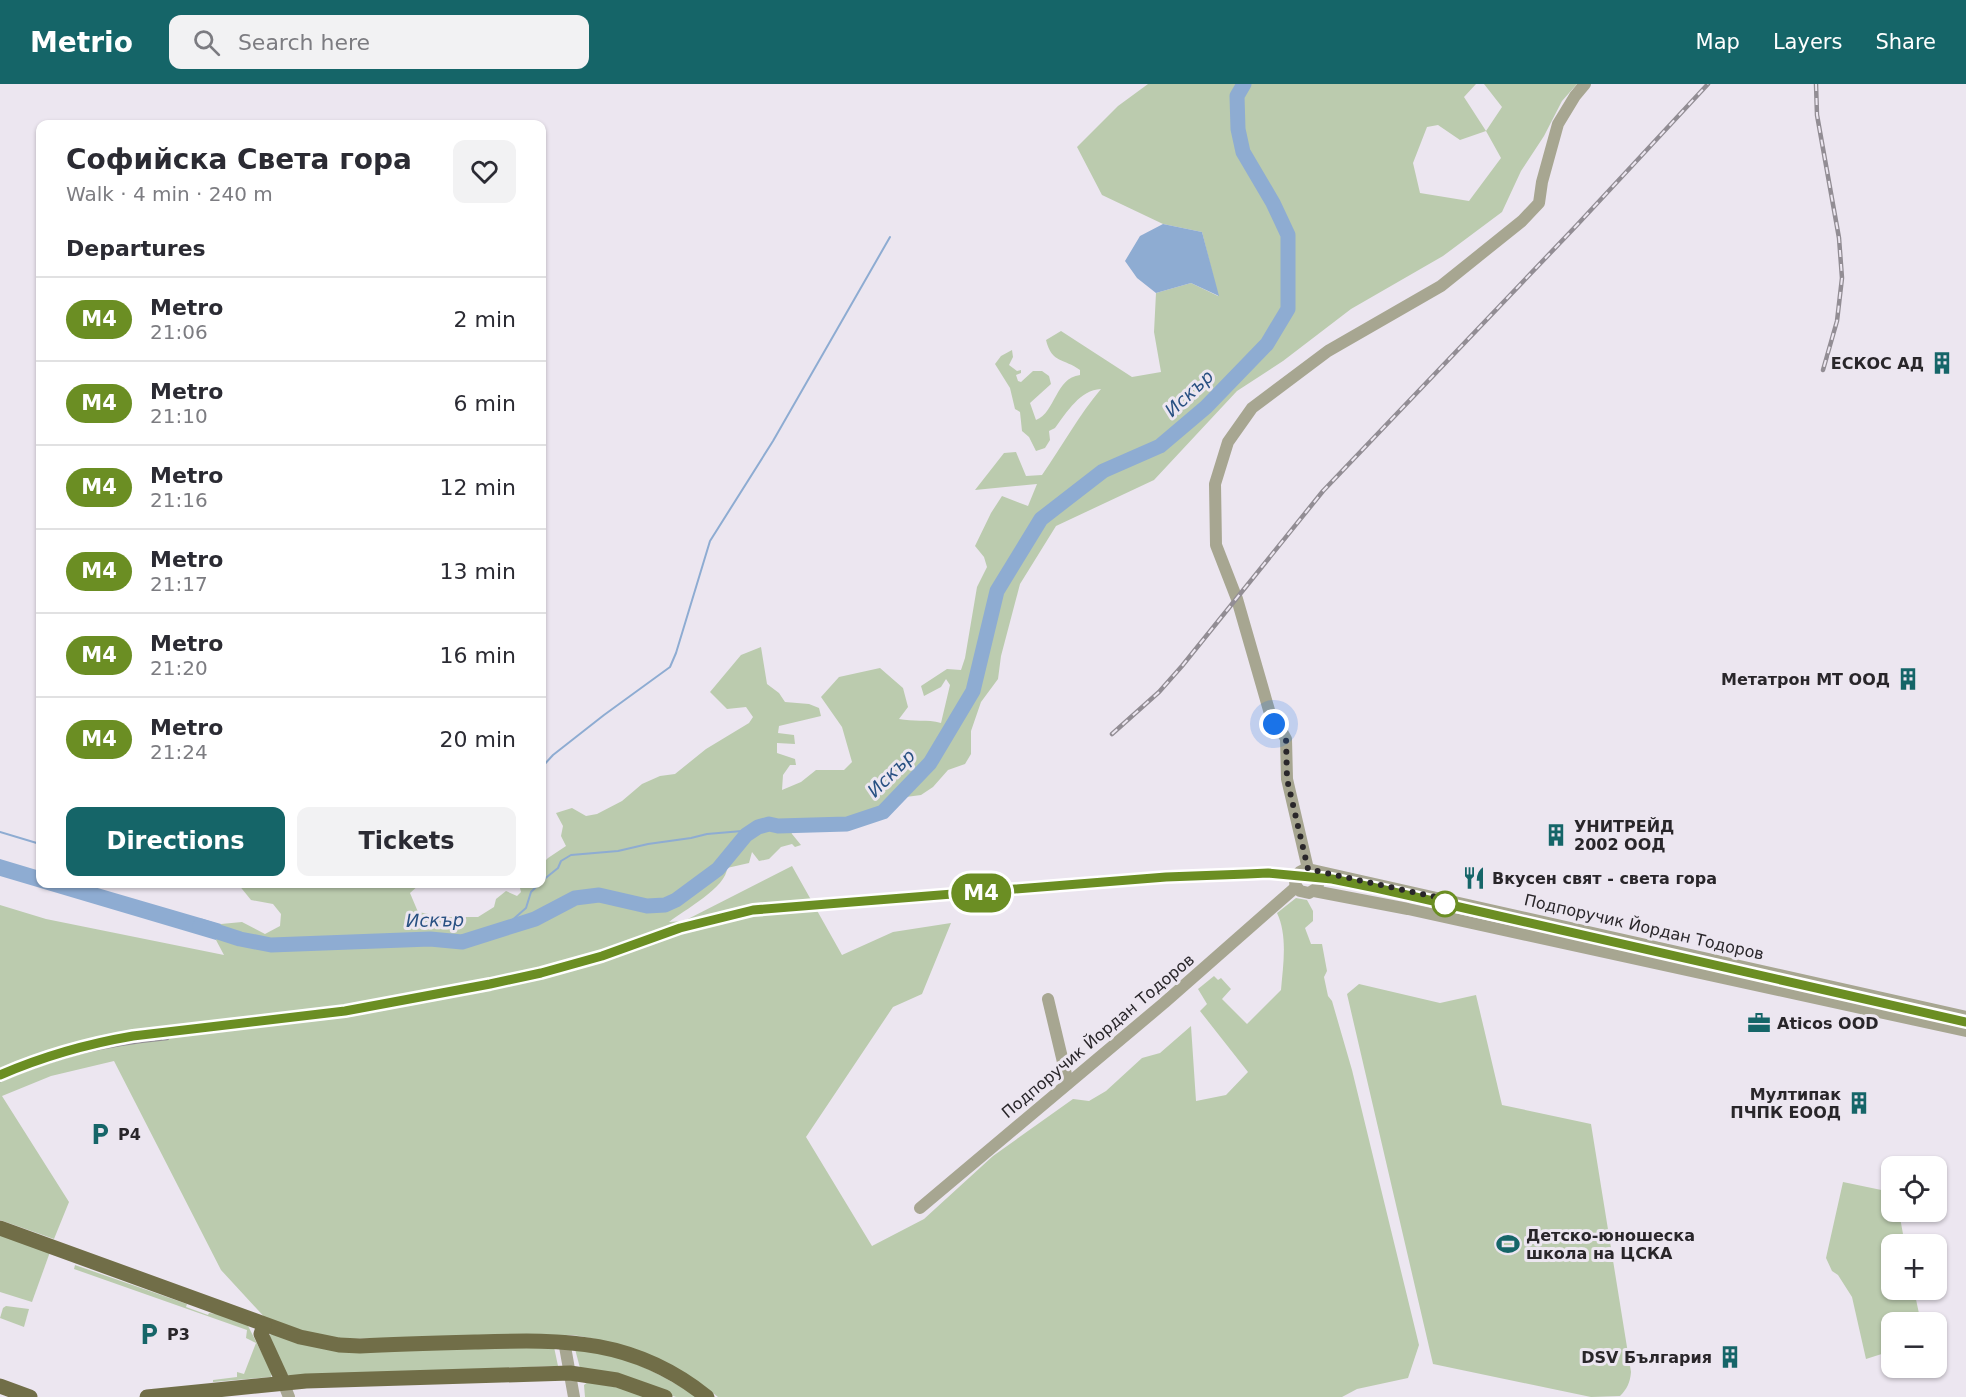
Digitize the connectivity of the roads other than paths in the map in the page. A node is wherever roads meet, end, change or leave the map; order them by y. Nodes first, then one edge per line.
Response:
1 (1585, 84) edge
2 (1311, 870) junction
3 (1296, 887) junction
4 (1314, 891) junction
5 (1048, 999) dead end
6 (1966, 1017) edge
7 (1966, 1031) edge
8 (1068, 1083) junction
9 (920, 1208) dead end
10 (0, 1228) edge
11 (264, 1325) junction
12 (564, 1341) junction
13 (570, 1373) junction
14 (0, 1386) edge
15 (287, 1391) edge
16 (30, 1397) edge
17 (147, 1397) edge
18 (574, 1397) edge
19 (665, 1397) edge
20 (707, 1397) edge

1 - 2 street
2 - 3 street
2 - 4 street
2 - 6 street, Подпоручик Йордан Тодоров
3 - 4 street
3 - 8 street, Подпоручик Йордан Тодоров
4 - 7 street, Подпоручик Йордан Тодоров
5 - 8 street
8 - 9 street, Подпоручик Йордан Тодоров
10 - 11 main road
11 - 12 main road
11 - 15 main road
12 - 13 street
12 - 20 main road
13 - 15 main road
13 - 18 street
13 - 19 main road
14 - 16 main road
15 - 17 main road

